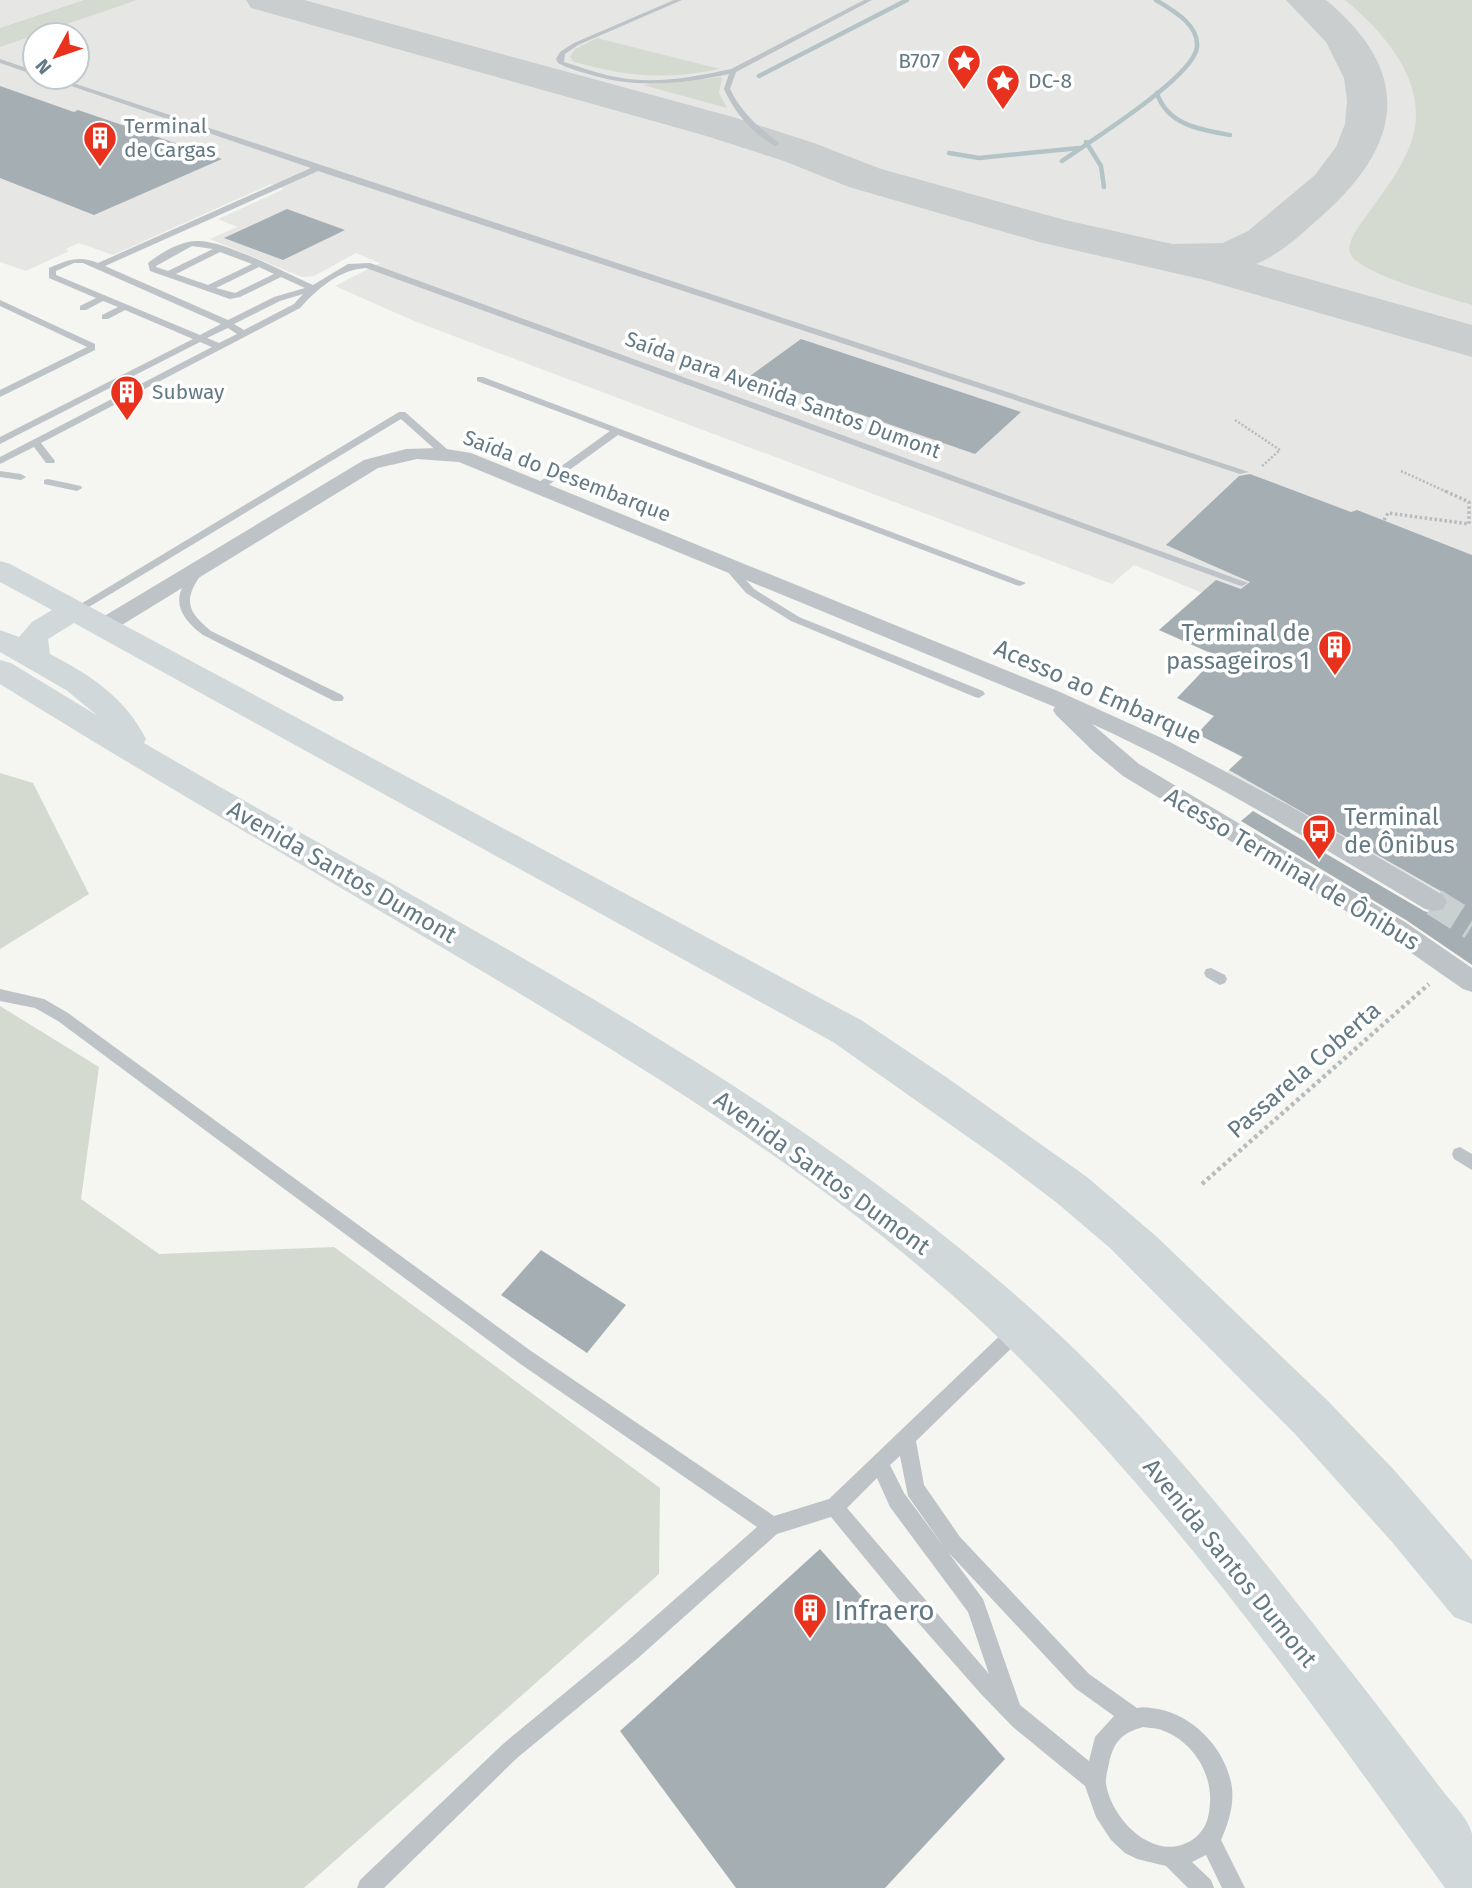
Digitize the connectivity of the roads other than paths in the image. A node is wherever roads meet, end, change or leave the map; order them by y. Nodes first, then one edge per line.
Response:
1 (679, 0) edge
2 (869, 0) edge
3 (0, 61) edge
4 (21, 68) edge
5 (733, 71) junction
6 (90, 91) edge
7 (775, 144) dead end
8 (318, 168) junction
9 (219, 249) junction
10 (258, 265) junction
11 (99, 266) junction
12 (281, 274) junction
13 (167, 275) junction
14 (313, 288) junction
15 (207, 289) junction
16 (103, 298) junction
17 (0, 303) edge
18 (125, 307) junction
19 (83, 308) dead end
20 (105, 317) dead end
21 (61, 318) dead end
22 (229, 323) junction
23 (49, 324) junction
24 (82, 327) dead end
25 (68, 333) junction
26 (244, 334) junction
27 (199, 339) junction
28 (220, 347) junction
29 (480, 379) dead end
30 (0, 394) edge
31 (618, 430) junction
32 (0, 441) edge
33 (36, 443) junction
34 (444, 452) junction
35 (0, 461) edge
36 (50, 461) dead end
37 (1244, 472) dead end
38 (0, 474) edge
39 (62, 474) dead end
40 (22, 477) dead end
41 (48, 482) dead end
42 (540, 487) junction
43 (724, 562) junction
44 (201, 568) junction
45 (0, 570) edge
46 (1020, 583) dead end
47 (1242, 583) dead end
48 (89, 618) junction
49 (0, 639) edge
50 (19, 665) edge
51 (979, 694) dead end
52 (1052, 697) junction
53 (338, 698) dead end
54 (1434, 902) tunnel mouth
55 (1472, 982) edge
56 (0, 995) edge
57 (1020, 1328) junction
58 (906, 1438) junction
59 (880, 1463) junction
60 (834, 1507) junction
61 (772, 1526) junction
62 (1472, 1599) edge
63 (1012, 1713) junction
64 (1134, 1718) junction
65 (1095, 1782) junction
66 (1209, 1839) junction
67 (1173, 1857) junction
68 (1472, 1878) edge
69 (368, 1888) edge
70 (1203, 1888) edge
71 (1234, 1888) edge

1 - 5 lane
2 - 5 lane
3 - 4 lane
5 - 7 lane
6 - 8 lane
8 - 11 lane
8 - 37 lane
9 - 10 lane
9 - 13 lane
9 - 13 lane
10 - 12 lane
10 - 15 lane
11 - 16 lane
11 - 22 lane
12 - 14 lane
12 - 15 lane
13 - 15 lane
14 - 22 lane
14 - 26 lane
14 - 47 lane, Saída para Avenida Santos Dumont
16 - 18 lane
16 - 19 lane
17 - 23 lane
18 - 20 lane
18 - 27 lane
21 - 23 lane
22 - 26 lane
22 - 27 lane
23 - 25 lane
24 - 25 lane
25 - 30 lane
26 - 28 lane
27 - 28 lane
27 - 32 lane
28 - 33 lane
29 - 31 lane
31 - 42 lane
31 - 46 lane
33 - 35 lane
33 - 36 lane
34 - 42 street, Saída do Desembarque
34 - 44 street, Saída do Desembarque
34 - 48 lane
38 - 40 lane
39 - 41 lane
42 - 43 street, Saída do Desembarque
43 - 51 lane, Saída do Desembarque
43 - 52 street, Acesso ao Embarque
44 - 48 street, Saída do Desembarque
44 - 53 lane
45 - 48 main road
48 - 50 main road
48 - 62 main road
49 - 50 main road, Avenida Santos Dumont
50 - 57 main road, Avenida Santos Dumont
52 - 54 street, Acesso ao Embarque
52 - 55 street, Acesso Terminal de Ônibus
56 - 61 lane
57 - 58 lane
57 - 68 main road, Avenida Santos Dumont
58 - 59 lane
58 - 64 lane
59 - 60 lane
59 - 63 lane
60 - 61 lane
60 - 63 lane
61 - 69 lane
63 - 65 lane
64 - 65 lane
64 - 66 lane
65 - 67 lane
66 - 67 lane
66 - 71 lane
67 - 70 lane

